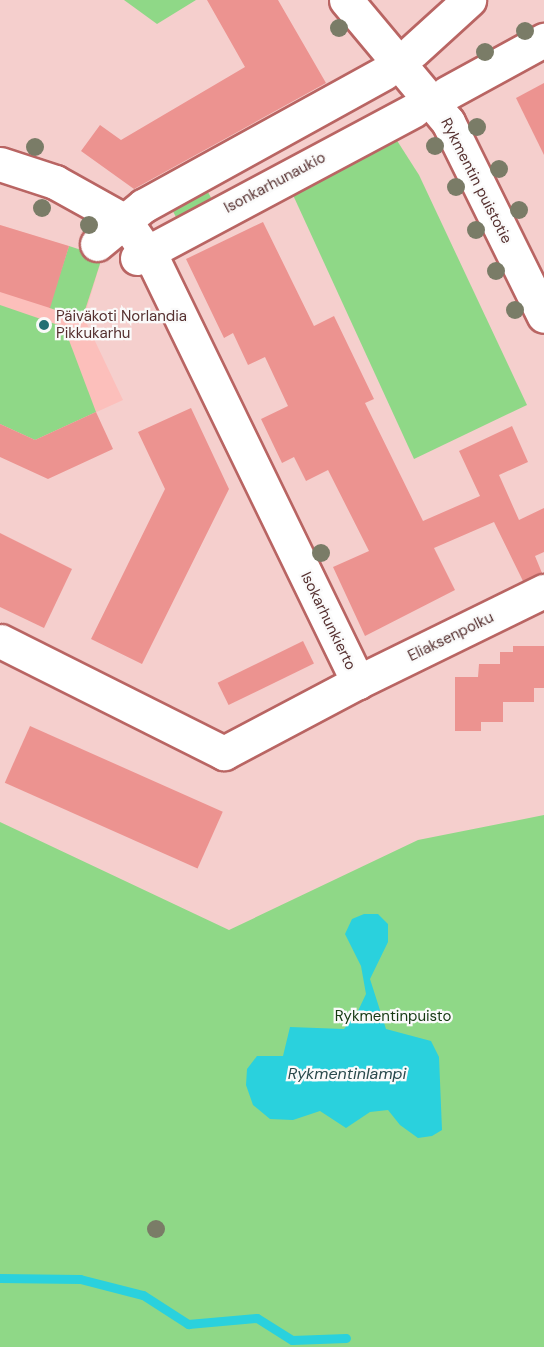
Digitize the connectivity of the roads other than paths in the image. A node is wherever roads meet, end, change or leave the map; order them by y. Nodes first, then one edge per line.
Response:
1 (346, 0) edge
2 (469, 0) edge
3 (544, 40) edge
4 (412, 51) dead end
5 (384, 73) dead end
6 (447, 93) dead end
7 (414, 110) dead end
8 (0, 164) edge
9 (125, 221) junction
10 (97, 244) dead end
11 (146, 258) junction
12 (544, 316) edge
13 (544, 591) edge
14 (0, 641) edge
15 (358, 682) junction

1 - 12 street, Rykmentin puistotie
2 - 4 street
3 - 6 street
5 - 9 street
7 - 11 street, Isonkarhunaukio
8 - 9 street
9 - 10 street
9 - 11 street, Isokarhunkierto
11 - 15 street, Isokarhunkierto
13 - 15 street, Eliaksenpolku
14 - 15 street, Isokarhunkierto

